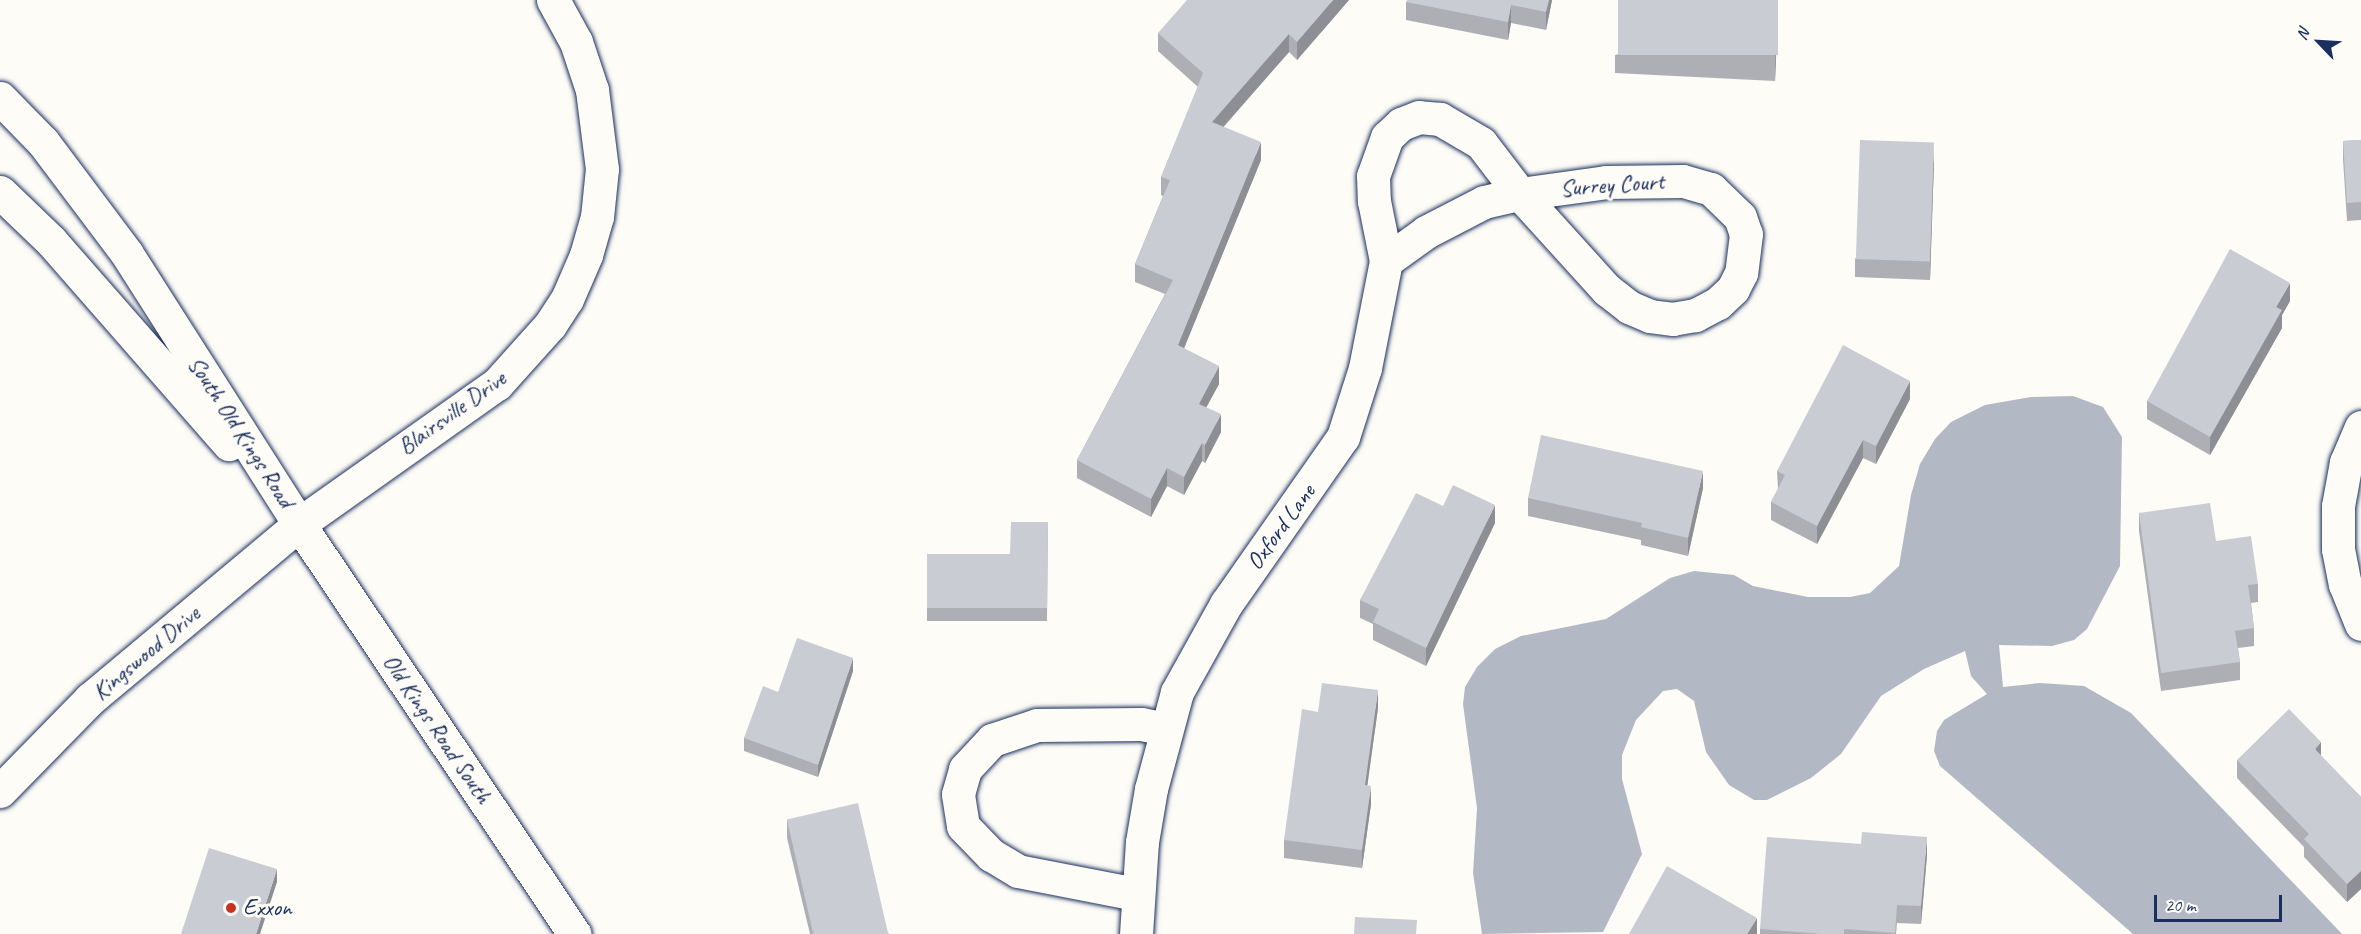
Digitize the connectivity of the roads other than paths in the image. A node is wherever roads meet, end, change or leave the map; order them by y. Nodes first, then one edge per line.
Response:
1 (553, 0) edge
2 (0, 98) edge
3 (0, 192) edge
4 (1520, 194) junction
5 (1386, 261) junction
6 (2361, 427) edge
7 (299, 524) junction
8 (2361, 624) edge
9 (1166, 729) junction
10 (0, 791) edge
11 (1136, 894) junction
12 (575, 934) edge
13 (1136, 934) edge

1 - 7 street, Blairsville Drive
2 - 7 street, South Old Kings Road
3 - 7 street, South Old Kings Road
4 - 4 street, Surrey Court
4 - 5 street
4 - 5 street
5 - 9 street, Oxford Lane
6 - 8 street
7 - 10 street, Kingswood Drive
7 - 12 street, Old Kings Road South
9 - 11 street, Oxford Lane
9 - 11 street
11 - 13 street, Oxford Lane

